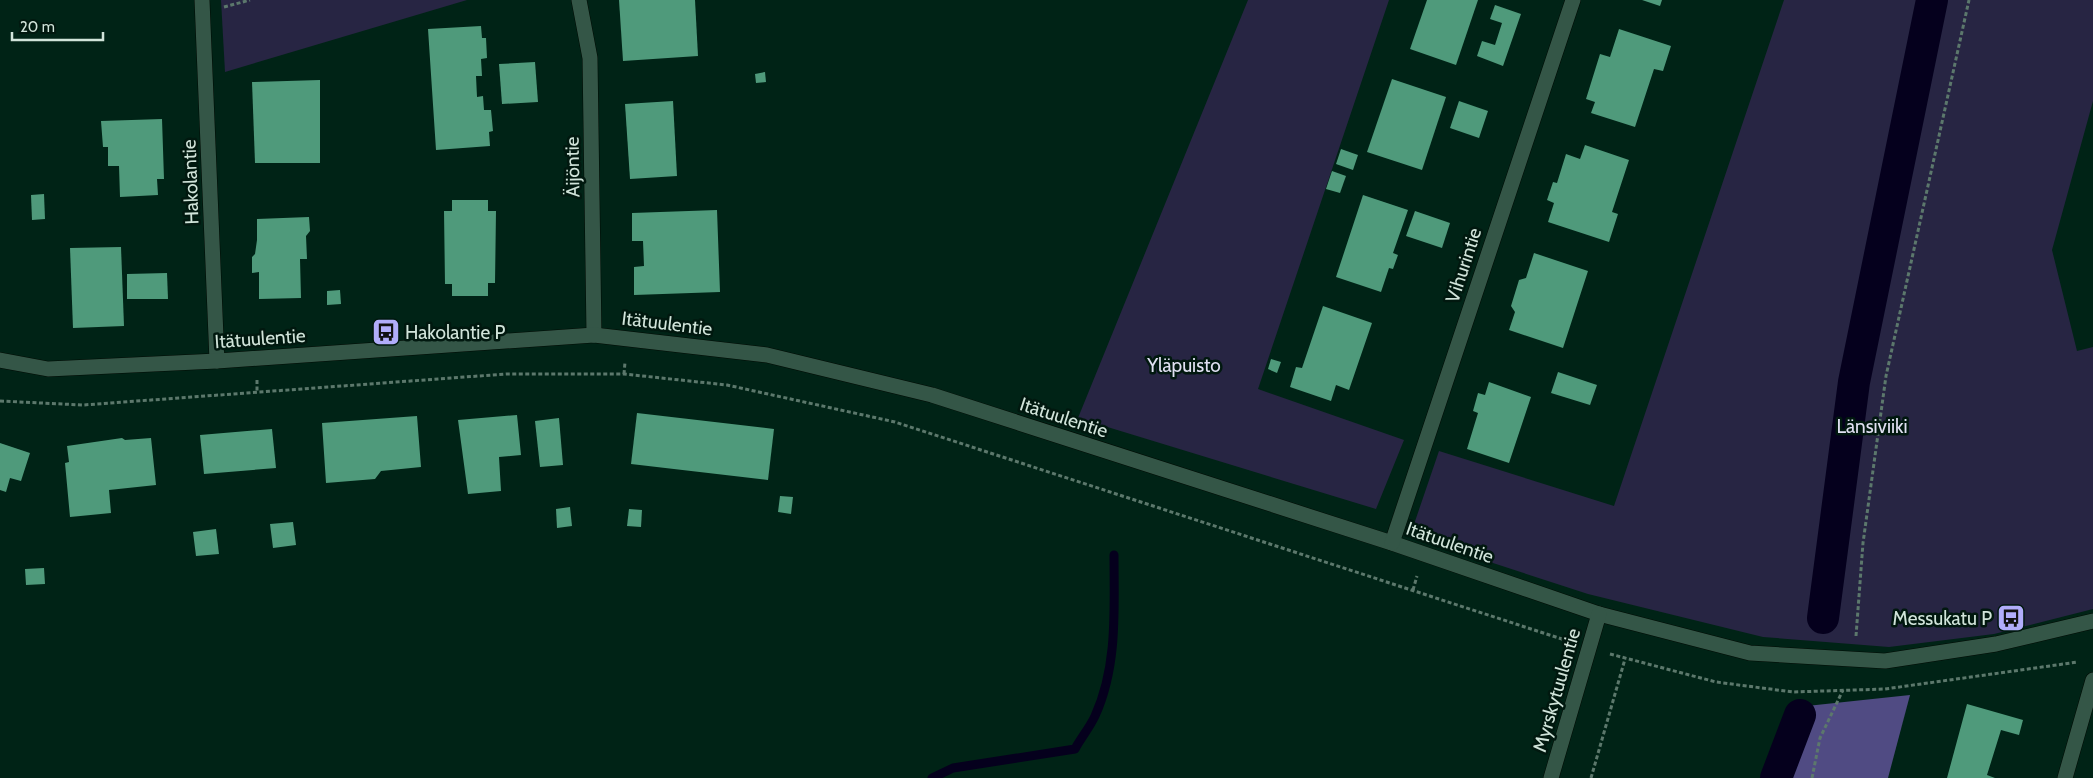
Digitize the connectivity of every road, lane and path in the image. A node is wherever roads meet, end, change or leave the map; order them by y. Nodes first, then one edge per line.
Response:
1 (202, 0) edge
2 (579, 0) edge
3 (1573, 0) edge
4 (1969, 0) edge
5 (594, 335) junction
6 (0, 360) edge
7 (217, 362) junction
8 (0, 401) edge
9 (1392, 543) junction
10 (1599, 614) junction
11 (2093, 621) edge
12 (1589, 647) junction
13 (1625, 659) junction
14 (1855, 659) junction
15 (2084, 661) dead end
16 (2093, 680) edge
17 (1844, 690) junction
18 (1551, 778) edge
19 (1591, 778) edge
20 (1812, 778) edge
21 (2065, 778) edge

1 - 7 street, Hakolantie
2 - 5 street, Äijöntie
3 - 9 street, Vihurintie
4 - 14 path
5 - 7 street, Itätuulentie
5 - 9 street, Itätuulentie
6 - 7 street, Itätuulentie
8 - 12 path
9 - 10 street, Itätuulentie
10 - 12 street, Myrskytuulentie
10 - 14 street, Itätuulentie
11 - 14 street, Itätuulentie
12 - 13 path
12 - 18 street, Myrskytuulentie
13 - 17 path
13 - 19 path
15 - 17 path
16 - 21 street
17 - 20 path

